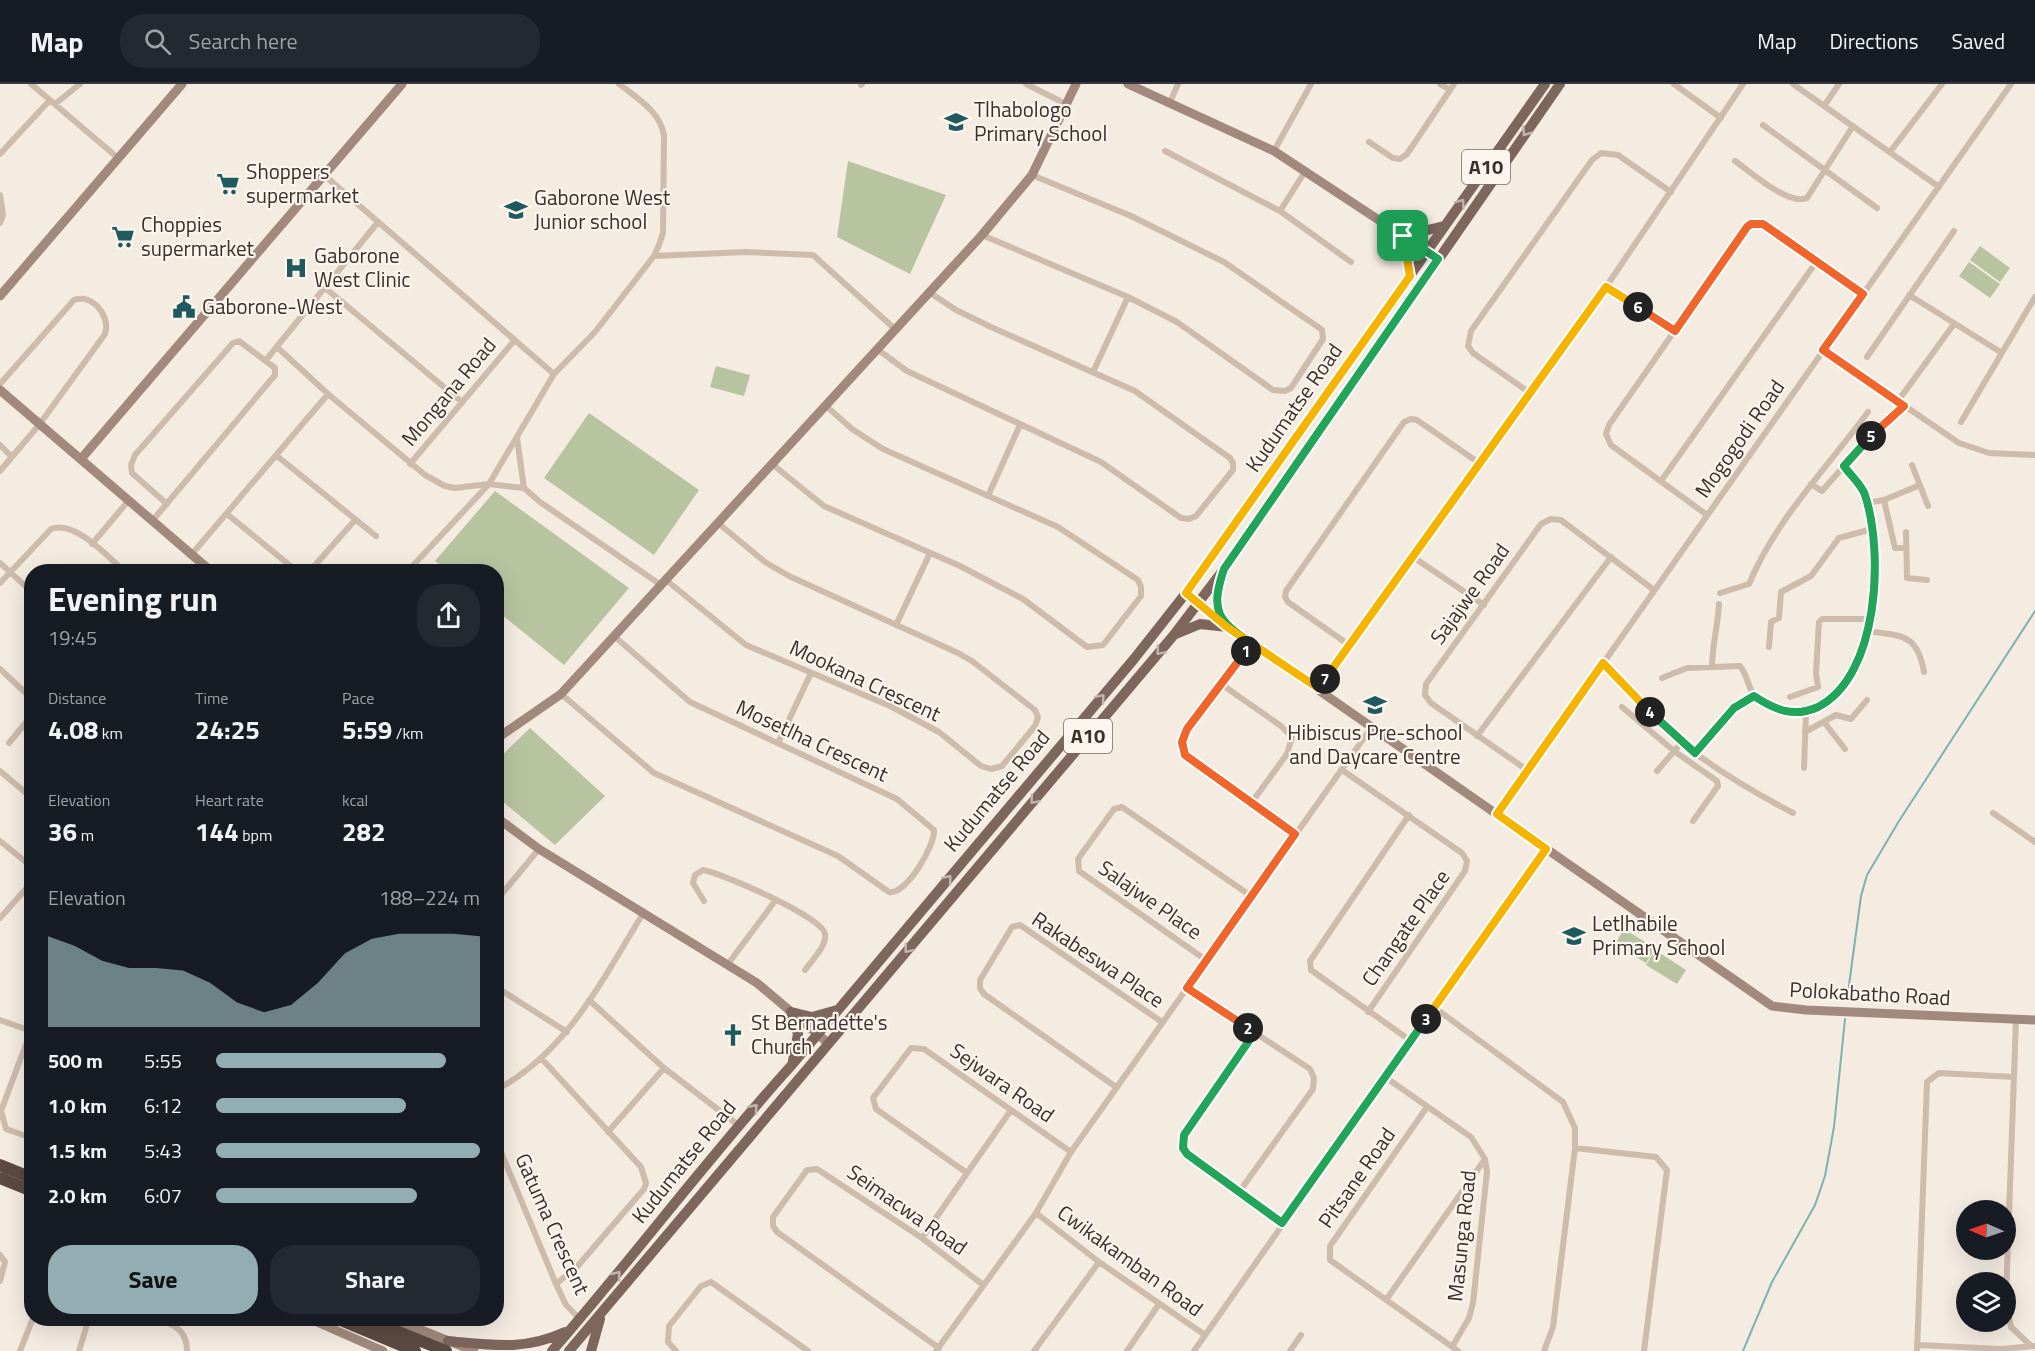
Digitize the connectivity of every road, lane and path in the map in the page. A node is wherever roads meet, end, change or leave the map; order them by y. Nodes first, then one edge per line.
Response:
1 (31, 84) edge
2 (80, 84) edge
3 (182, 84) edge
4 (402, 84) edge
5 (619, 84) edge
6 (1026, 84) edge
7 (1076, 84) edge
8 (1128, 84) edge
9 (1178, 84) edge
10 (1311, 84) edge
11 (1440, 84) edge
12 (1545, 84) edge
13 (1560, 84) edge
14 (1674, 84) edge
15 (1743, 84) edge
16 (1793, 84) edge
17 (1839, 84) edge
18 (1942, 84) edge
19 (2011, 84) edge
20 (1452, 87) edge
21 (52, 102) junction
22 (1170, 102) junction
23 (1066, 104) junction
24 (1824, 106) junction
25 (1722, 118) junction
26 (1763, 124) dead end
27 (1852, 126) junction
28 (1369, 142) dead end
29 (1165, 151) dead end
30 (1274, 151) junction
31 (1890, 152) junction
32 (0, 154) edge
33 (118, 158) junction
34 (1735, 161) dead end
35 (1306, 170) junction
36 (1825, 170) junction
37 (324, 175) junction
38 (1032, 175) junction
39 (1939, 187) junction
40 (1671, 192) junction
41 (0, 195) edge
42 (1877, 208) dead end
43 (1280, 210) junction
44 (378, 222) junction
45 (0, 223) edge
46 (1444, 226) junction
47 (1954, 231) dead end
48 (982, 235) junction
49 (1403, 236) junction
50 (1427, 251) junction
51 (654, 256) junction
52 (1438, 259) junction
53 (1817, 261) junction
54 (1351, 262) dead end
55 (1410, 276) junction
56 (324, 287) junction
57 (1606, 287) junction
58 (929, 292) junction
59 (1863, 294) junction
60 (1909, 295) junction
61 (0, 296) edge
62 (1128, 297) junction
63 (2035, 297) edge
64 (1954, 324) junction
65 (895, 329) junction
66 (1675, 331) junction
67 (513, 342) junction
68 (278, 347) junction
69 (877, 350) junction
70 (1823, 350) junction
71 (2002, 353) junction
72 (1867, 357) dead end
73 (266, 360) junction
74 (1093, 372) junction
75 (554, 374) junction
76 (0, 384) edge
77 (0, 390) edge
78 (1530, 393) junction
79 (328, 394) junction
80 (462, 402) junction
81 (1901, 404) junction
82 (825, 405) junction
83 (1868, 412) dead end
84 (1960, 422) dead end
85 (39, 425) junction
86 (1020, 425) junction
87 (517, 438) junction
88 (0, 445) edge
89 (2035, 455) edge
90 (277, 456) junction
91 (12, 457) junction
92 (81, 459) junction
93 (1479, 462) junction
94 (410, 464) junction
95 (772, 464) junction
96 (1912, 465) dead end
97 (1844, 466) junction
98 (0, 471) edge
99 (1661, 481) junction
100 (489, 484) junction
101 (1811, 484) junction
102 (1920, 485) junction
103 (524, 488) junction
104 (988, 496) junction
105 (129, 500) junction
106 (1884, 500) junction
107 (1867, 503) junction
108 (167, 504) junction
109 (1928, 506) dead end
110 (227, 514) junction
111 (1707, 515) junction
112 (153, 520) junction
113 (355, 520) junction
114 (718, 523) junction
115 (1872, 529) junction
116 (1906, 532) dead end
117 (376, 536) dead end
118 (92, 544) junction
119 (1906, 548) junction
120 (930, 553) junction
121 (192, 554) junction
122 (1611, 557) junction
123 (1413, 558) junction
124 (0, 563) edge
125 (116, 564) edge
126 (203, 564) edge
127 (288, 564) edge
128 (316, 564) edge
129 (414, 564) edge
130 (1224, 569) junction
131 (10, 573) junction
132 (1927, 580) dead end
133 (0, 583) edge
134 (664, 583) junction
135 (24, 585) edge
136 (1654, 590) junction
137 (1186, 593) junction
138 (1720, 593) dead end
139 (1198, 602) junction
140 (1719, 604) dead end
141 (1484, 605) junction
142 (1869, 620) junction
143 (896, 625) junction
144 (1227, 627) junction
145 (1867, 632) junction
146 (614, 636) junction
147 (1173, 636) junction
148 (1252, 644) junction
149 (1349, 645) junction
150 (1769, 647) dead end
151 (1603, 663) junction
152 (1712, 667) junction
153 (0, 669) edge
154 (1924, 672) dead end
155 (810, 673) junction
156 (1662, 678) dead end
157 (1221, 684) junction
158 (1318, 688) junction
159 (24, 692) edge
160 (561, 694) junction
161 (1754, 696) junction
162 (1790, 697) dead end
163 (1867, 700) dead end
164 (1622, 707) dead end
165 (1806, 713) junction
166 (1824, 722) junction
167 (24, 725) edge
168 (1371, 728) junction
169 (1805, 732) junction
170 (504, 733) edge
171 (1477, 736) junction
172 (1682, 742) junction
173 (9, 743) dead end
174 (778, 743) junction
175 (1845, 749) dead end
176 (1674, 751) junction
177 (1695, 753) junction
178 (1803, 768) dead end
179 (1342, 770) junction
180 (1527, 770) junction
181 (0, 771) edge
182 (1657, 771) dead end
183 (24, 791) edge
184 (1252, 802) junction
185 (1793, 813) dead end
186 (1992, 813) dead end
187 (1497, 814) junction
188 (1409, 815) junction
189 (1693, 821) dead end
190 (504, 823) edge
191 (1295, 834) junction
192 (0, 841) edge
193 (2035, 842) edge
194 (539, 849) junction
195 (1546, 849) junction
196 (24, 860) edge
197 (24, 891) edge
198 (504, 892) edge
199 (1251, 896) junction
200 (775, 901) junction
201 (704, 902) dead end
202 (644, 912) junction
203 (0, 918) edge
204 (1206, 960) junction
205 (728, 964) junction
206 (805, 970) dead end
207 (1187, 988) junction
208 (504, 992) edge
209 (589, 1000) junction
210 (840, 1008) junction
211 (1435, 1008) junction
212 (791, 1012) junction
213 (1368, 1012) junction
214 (2016, 1019) junction
215 (0, 1020) edge
216 (2035, 1020) edge
217 (1162, 1022) junction
218 (24, 1028) edge
219 (567, 1032) junction
220 (1255, 1032) junction
221 (817, 1034) junction
222 (1411, 1041) junction
223 (828, 1043) junction
224 (24, 1054) edge
225 (542, 1059) junction
226 (790, 1067) junction
227 (664, 1068) junction
228 (1385, 1077) junction
229 (2014, 1077) junction
230 (504, 1085) edge
231 (1116, 1087) junction
232 (1427, 1107) junction
233 (1011, 1110) junction
234 (2, 1121) edge
235 (738, 1125) junction
236 (608, 1132) junction
237 (24, 1135) edge
238 (1575, 1148) junction
239 (1071, 1152) junction
240 (504, 1159) edge
241 (1485, 1159) junction
242 (0, 1165) edge
243 (967, 1173) junction
244 (24, 1175) edge
245 (0, 1178) edge
246 (24, 1188) edge
247 (1239, 1192) junction
248 (1036, 1213) junction
249 (1282, 1223) junction
250 (921, 1238) junction
251 (0, 1255) edge
252 (1099, 1262) junction
253 (2007, 1272) edge
254 (0, 1281) edge
255 (556, 1284) junction
256 (982, 1284) junction
257 (1386, 1300) junction
258 (1159, 1304) junction
259 (600, 1316) junction
260 (581, 1319) junction
261 (30, 1326) edge
262 (87, 1326) edge
263 (174, 1326) edge
264 (326, 1326) edge
265 (355, 1326) edge
266 (388, 1326) edge
267 (407, 1326) edge
268 (572, 1329) junction
269 (2016, 1331) edge
270 (1205, 1335) junction
271 (1301, 1335) dead end
272 (2033, 1345) edge
273 (447, 1346) edge
274 (1917, 1348) edge
275 (938, 1349) edge
276 (1455, 1349) edge
277 (20, 1351) edge
278 (79, 1351) edge
279 (188, 1351) edge
280 (382, 1351) edge
281 (415, 1351) edge
282 (474, 1351) edge
283 (552, 1351) edge
284 (569, 1351) edge
285 (591, 1351) edge
286 (676, 1351) edge
287 (808, 1351) edge
288 (1034, 1351) edge
289 (1127, 1351) edge
290 (1194, 1351) edge
291 (1290, 1351) edge
292 (1544, 1351) edge
293 (1644, 1351) edge

1 - 21 street
2 - 21 street
3 - 33 street
4 - 37 street
5 - 51 street
6 - 23 street
7 - 23 street
8 - 22 street
9 - 22 street
10 - 30 street
11 - 20 street
46 -> 12 main road, Kudumatse Road / A10
13 -> 52 main road, Kudumatse Road / A10
14 - 25 street
15 - 25 street
16 - 24 street
17 - 24 street
18 - 31 street
19 - 39 street, Mogogodi Road
20 - 28 street
21 - 32 street
21 - 33 street
22 - 30 street
23 - 38 street
24 - 27 street
25 - 40 street
26 - 36 street
27 - 31 street
27 - 36 street
29 - 43 street
30 - 35 street
31 - 39 street
33 - 61 street
34 - 36 street
35 - 43 street
35 - 49 street
36 - 42 street
37 - 44 street
37 - 92 street
38 - 48 street
38 - 62 street
39 - 59 street, Mogogodi Road
40 - 57 street
40 - 78 street
41 - 45 street
43 - 54 street
44 - 56 street
44 - 67 street
46 - 49 main road
46 - 50 main road, Kudumatse Road / A10
47 - 60 street
48 - 58 street
48 - 62 street
49 - 50 street
49 - 55 main road
50 - 52 street
50 - 55 main road, Kudumatse Road / A10
51 - 65 street
51 - 75 street
52 - 130 main road, Kudumatse Road / A10
53 - 59 street
53 - 66 street
53 - 99 street
55 - 137 main road, Kudumatse Road / A10
56 - 68 street
56 - 80 street
57 - 66 street
57 - 78 street
58 - 65 street
58 - 74 street
59 - 70 street, Mogogodi Road
60 - 64 street
60 - 72 street
62 - 74 street
63 - 71 street
64 - 71 street
64 - 81 street
65 - 69 street
66 - 99 street
67 - 75 street
67 - 80 street, Mongana Road
68 - 73 street
68 - 79 street
69 - 82 street
69 - 86 street
70 - 81 street
70 - 111 street, Mogogodi Road
71 - 84 street
73 - 108 street
73 - 108 street
74 - 86 street
75 - 87 street
76 - 85 street
77 - 85 street
78 - 93 street
79 - 90 street
79 - 94 street
80 - 94 street, Mongana Road
81 - 89 street
81 - 97 street
82 - 95 street
82 - 104 street
83 - 101 street
85 - 91 street
85 - 92 street
86 - 104 street
87 - 100 street
87 - 103 street
88 - 91 street
90 - 110 street
90 - 113 street
91 - 98 street
92 - 105 street
93 - 123 street
93 - 149 street
94 - 100 street
95 - 114 street
95 - 120 street
96 - 102 street
97 - 101 street
97 - 107 street
99 - 111 street
100 - 103 street
100 - 129 street
101 - 138 street
102 - 106 street
102 - 109 street
103 - 134 street, Mookana Crescent
104 - 120 street
105 - 112 street
105 - 118 street
106 - 107 street
106 - 119 street
107 - 115 street
108 - 112 street
110 - 121 street
110 - 127 street
111 - 136 street, Mogogodi Road
112 - 121 street
113 - 117 street
113 - 128 street
114 - 134 street
114 - 143 street
115 - 142 street
115 - 150 street
116 - 119 street
118 - 125 street
118 - 131 street
119 - 132 street
120 - 143 street
121 - 126 street
122 - 136 street, Sajajwe Road
122 - 141 street, Sajajwe Road
122 - 171 street
123 - 141 street
123 - 149 street
124 - 131 street
130 - 139 main road, Kudumatse Road / A10
130 - 144 main road
131 - 133 street
131 - 135 street
134 - 146 street
134 - 155 street, Mookana Crescent
136 - 151 street, Mogogodi Road
137 - 139 street, Polokabatho Road
210 -> 137 main road, Kudumatse Road / A10
139 - 144 street, Polokabatho Road
139 - 147 main road, Kudumatse Road / A10
140 - 152 street
141 - 171 street, Sajajwe Road
142 - 145 street
142 - 162 street
143 - 155 street, Mookana Crescent
144 - 147 main road
144 - 148 street, Polokabatho Road
145 - 154 street
145 - 165 street
146 - 160 street
146 - 174 street, Mosetlha Crescent
147 -> 223 main road, Kudumatse Road / A10
148 - 157 street
148 - 158 street, Polokabatho Road
149 - 158 street
151 - 172 street
151 - 180 street, Mogogodi Road
152 - 156 street
152 - 161 street
153 - 159 street
155 - 174 street
157 - 184 street
157 - 184 street
158 - 168 street, Polokabatho Road
160 - 170 street
160 - 174 street, Mosetlha Crescent
161 - 165 street
161 - 177 street
163 - 166 street
164 - 176 street
165 - 169 street
166 - 169 street
166 - 175 street
167 - 173 street
168 - 179 street
168 - 187 street, Polokabatho Road
169 - 178 street
171 - 180 street, Sajajwe Road
172 - 176 street
172 - 177 street
176 - 182 street
176 - 189 street
177 - 185 street
179 - 188 street
179 - 191 street
180 - 187 street, Mogogodi Road
181 - 183 street
184 - 191 street
186 - 193 street
187 - 195 street, Polokabatho Road
188 - 213 street
188 - 213 street, Changate Place
190 - 194 street
191 - 199 street
192 - 196 street
194 - 198 street
194 - 202 street
195 - 211 street
195 - 214 street, Polokabatho Road
197 - 203 street
199 - 204 street
199 - 204 street, Salajwe Place
200 - 201 street
200 - 205 street
200 - 206 street
202 - 205 street
202 - 209 street
204 - 207 street
205 - 212 street
207 - 217 street
207 - 220 street
208 - 219 street
209 - 219 street
209 - 227 street
210 - 212 main road
210 - 221 main road, Kudumatse Road / A10
211 - 222 street
211 - 238 street
212 - 221 street
212 - 226 main road
213 - 222 street
214 - 216 street, Polokabatho Road
214 - 229 street
215 - 218 street
217 - 231 street
217 - 231 street, Rakabeswa Place
219 - 225 street
220 - 247 street
220 - 247 street
221 - 223 street
221 - 226 main road, Kudumatse Road / A10
222 - 228 street
223 - 259 main road, Kudumatse Road / A10
224 - 234 street
225 - 230 street
225 - 236 street
235 -> 226 main road, Kudumatse Road / A10
227 - 235 street
227 - 236 street
228 - 232 street
228 - 249 street
229 - 253 street
229 - 274 street
231 - 239 street
232 - 241 street
232 - 257 street, Pitsane Road
233 - 239 street, Sejwara Road
233 - 243 street
233 - 243 street, Sejwara Road
234 - 237 street
260 -> 235 main road, Kudumatse Road / A10
236 - 255 street
238 - 292 street
238 - 293 street
239 - 248 street
240 - 255 street, Gatuma Crescent
241 - 257 street
241 - 276 street, Masunga Road
242 - 244 highway
243 - 250 street
245 - 246 highway
247 - 249 street
248 - 252 street, Cwikakamban Road
248 - 256 street
249 - 270 street
250 - 256 street, Seimacwa Road
250 - 275 street, Seimacwa Road
251 - 254 street
252 - 258 street, Cwikakamban Road
252 - 288 street
255 - 260 street, Gatuma Crescent
256 - 275 street
257 - 276 street, Pitsane Road
258 - 270 street, Cwikakamban Road
258 - 289 street
259 - 284 main road, Kudumatse Road / A10
259 - 285 main road
260 - 268 main road, Kudumatse Road / A10
261 - 277 street
262 - 278 street
263 - 279 street
264 - 280 street
265 - 281 highway
266 - 273 highway
267 - 273 street
268 - 273 main road
268 - 283 main road, Kudumatse Road / A10
269 - 272 street
270 - 290 street
271 - 291 street
272 - 274 street
273 - 282 street
286 - 287 street

